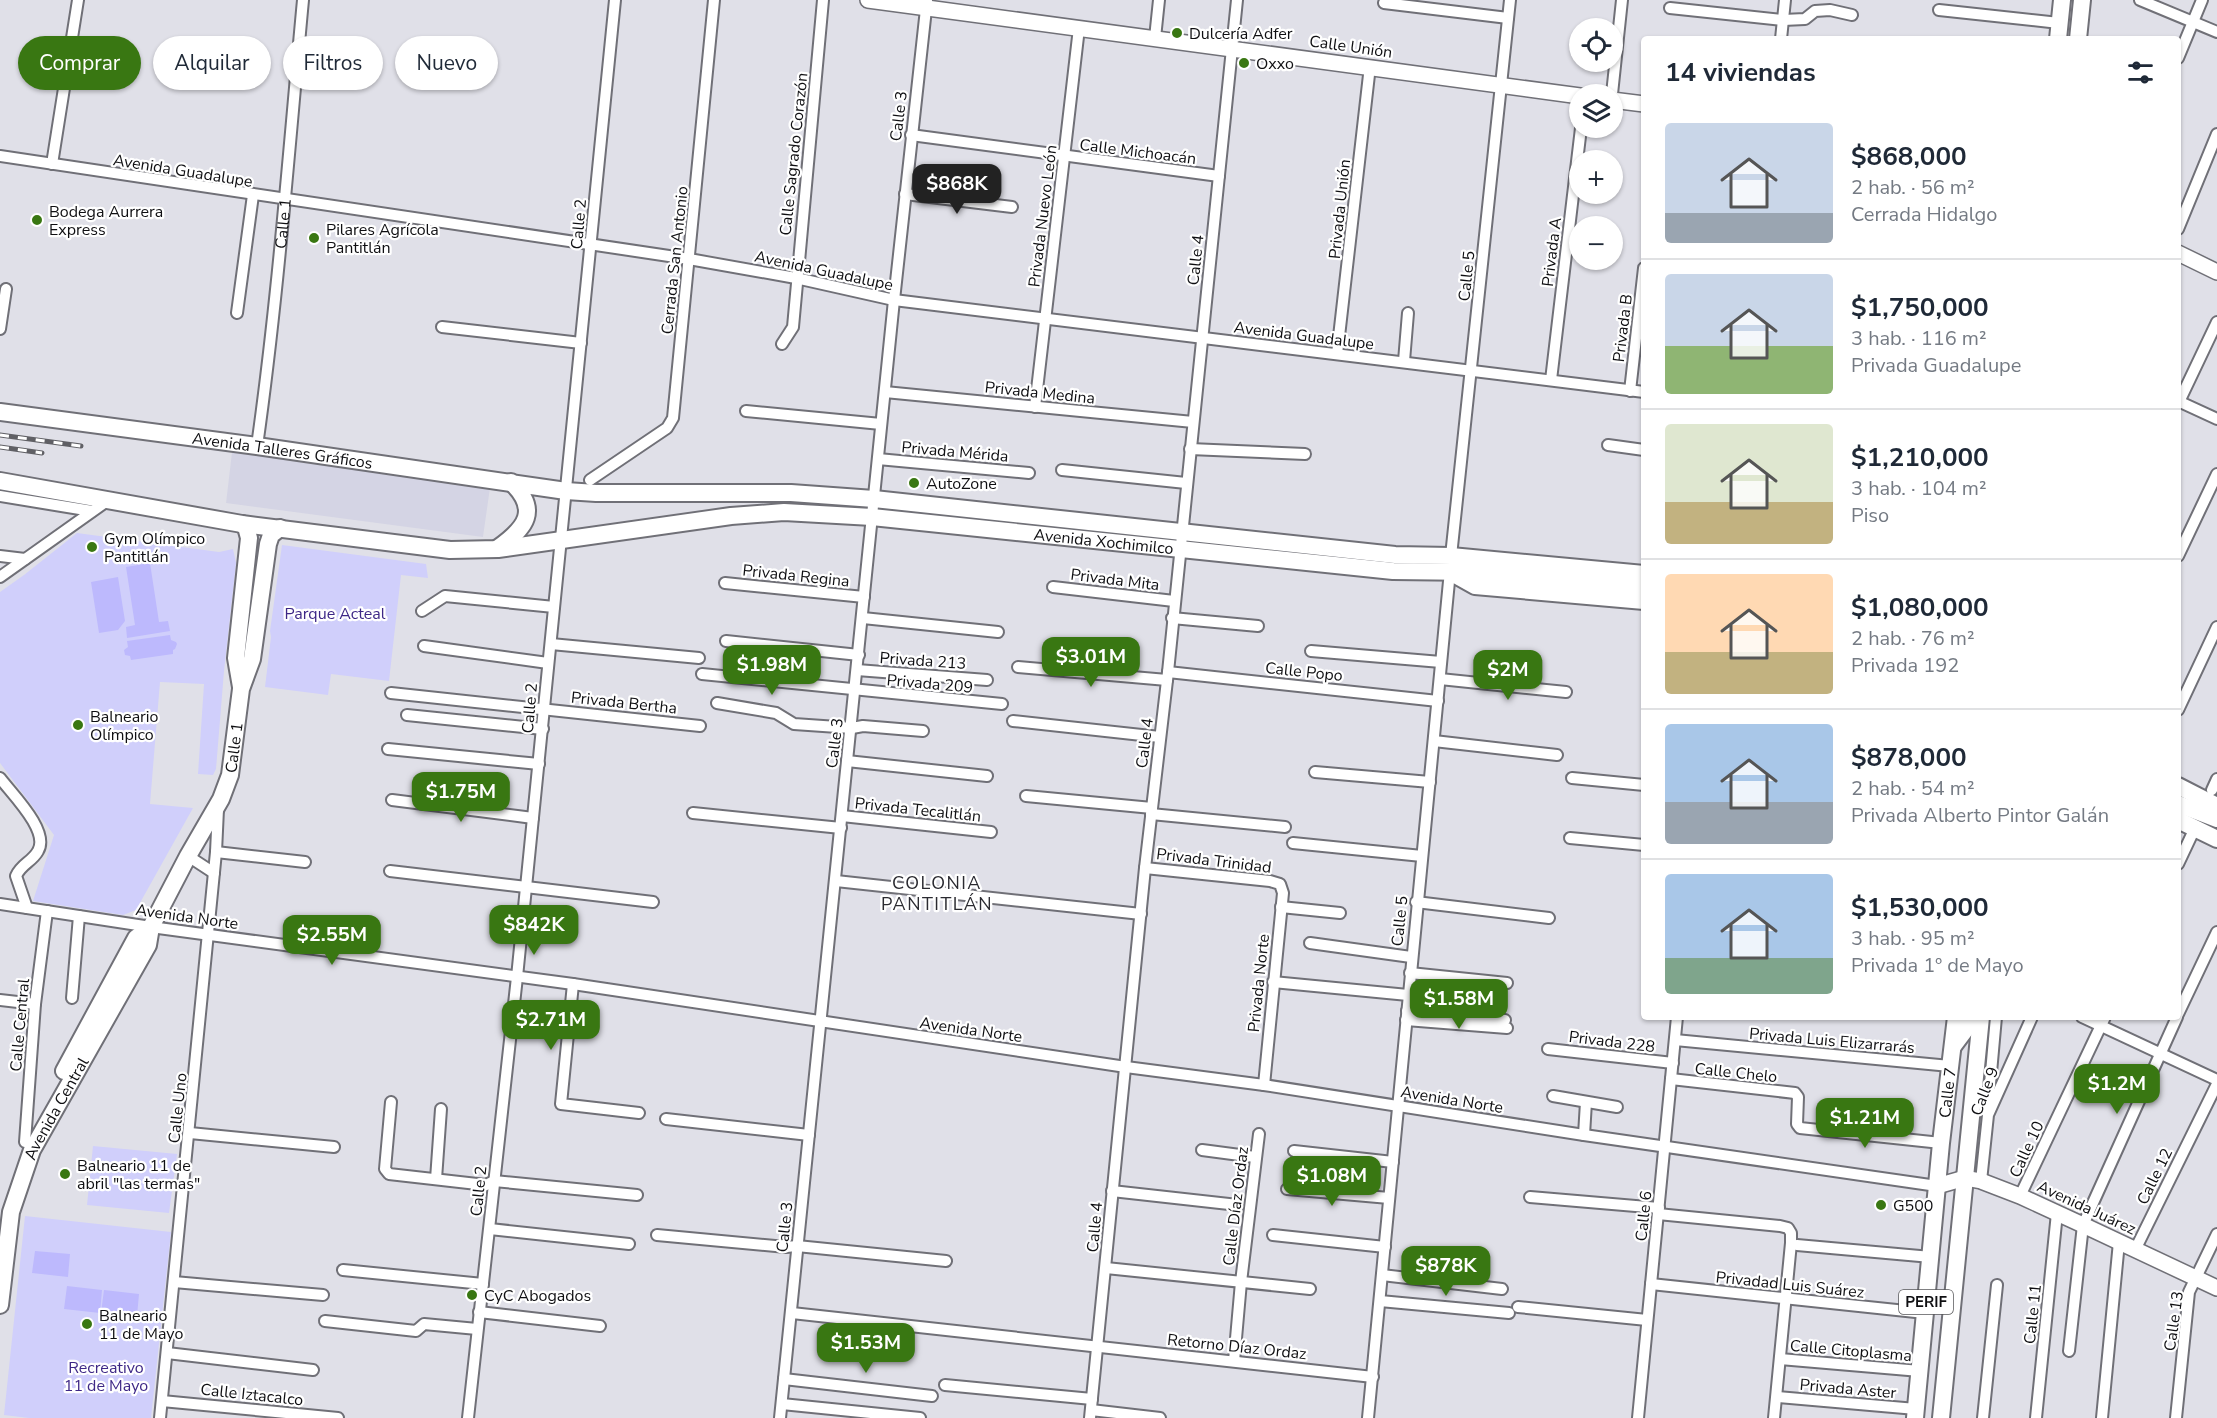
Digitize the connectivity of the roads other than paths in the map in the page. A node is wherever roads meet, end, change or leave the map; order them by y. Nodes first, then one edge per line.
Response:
1 (78, 0) edge
2 (303, 0) edge
3 (615, 0) edge
4 (714, 0) edge
5 (823, 0) edge
6 (868, 0) edge
7 (1158, 0) edge
8 (1237, 0) edge
9 (1510, 0) edge
10 (1622, 0) edge
11 (1785, 0) edge
12 (2062, 0) edge
13 (2082, 0) edge
14 (2140, 0) edge
15 (2202, 0) edge
16 (1384, 3) dead end
17 (927, 4) edge
18 (1670, 8) dead end
19 (1939, 10) dead end
20 (1852, 15) dead end
21 (1508, 18) junction
22 (1783, 20) junction
23 (2193, 22) junction
24 (1079, 28) junction
25 (2059, 31) edge
26 (2217, 32) edge
27 (1780, 36) edge
28 (2078, 36) edge
29 (1155, 38) junction
30 (1233, 48) junction
31 (2181, 51) edge
32 (1370, 66) junction
33 (1503, 84) junction
34 (1613, 84) edge
35 (1569, 94) edge
36 (1623, 101) edge
37 (1641, 104) edge
38 (2217, 134) edge
39 (911, 135) junction
40 (1580, 138) edge
41 (0, 156) edge
42 (1064, 157) junction
43 (52, 164) junction
44 (1219, 176) junction
45 (905, 194) junction
46 (253, 195) junction
47 (285, 200) junction
48 (1012, 207) dead end
49 (2181, 222) edge
50 (592, 244) junction
51 (2181, 254) edge
52 (689, 259) junction
53 (2217, 272) edge
54 (796, 278) junction
55 (6, 289) dead end
56 (1641, 293) edge
57 (894, 300) junction
58 (237, 313) dead end
59 (1408, 313) dead end
60 (1045, 318) junction
61 (2217, 322) edge
62 (442, 327) dead end
63 (0, 329) edge
64 (1202, 338) junction
65 (581, 343) junction
66 (782, 344) dead end
67 (1337, 354) junction
68 (1404, 362) junction
69 (1470, 370) junction
70 (1551, 380) junction
71 (1629, 391) junction
72 (885, 392) junction
73 (1641, 392) edge
74 (2181, 396) edge
75 (2181, 403) edge
76 (1035, 406) junction
77 (746, 411) dead end
78 (0, 412) edge
79 (2217, 419) edge
80 (1193, 422) junction
81 (881, 424) junction
82 (1608, 445) dead end
83 (257, 446) junction
84 (1190, 450) junction
85 (1641, 450) edge
86 (1305, 454) dead end
87 (878, 459) junction
88 (1062, 470) dead end
89 (1029, 473) dead end
90 (2217, 474) edge
91 (590, 480) dead end
92 (0, 481) edge
93 (511, 482) junction
94 (1186, 483) junction
95 (566, 491) junction
96 (0, 496) edge
97 (874, 500) junction
98 (107, 501) junction
99 (92, 511) junction
100 (872, 517) junction
101 (242, 524) junction
102 (280, 528) junction
103 (1182, 533) junction
104 (561, 541) junction
105 (498, 549) junction
106 (1180, 550) junction
107 (2181, 550) edge
108 (0, 556) edge
109 (25, 559) junction
110 (1450, 564) junction
111 (1641, 574) edge
112 (0, 577) edge
113 (726, 583) dead end
114 (1053, 586) dead end
115 (1641, 589) edge
116 (864, 597) junction
117 (1174, 601) junction
118 (1641, 601) edge
119 (554, 607) junction
120 (422, 611) dead end
121 (863, 618) junction
122 (1172, 618) junction
123 (1258, 627) dead end
124 (2217, 627) edge
125 (998, 632) dead end
126 (726, 641) dead end
127 (551, 645) junction
128 (424, 646) dead end
129 (1311, 651) dead end
130 (859, 655) junction
131 (699, 658) dead end
132 (1441, 662) junction
133 (548, 663) junction
134 (1018, 667) dead end
135 (857, 670) junction
136 (702, 674) dead end
137 (1167, 676) junction
138 (1440, 679) junction
139 (987, 680) dead end
140 (241, 689) junction
141 (855, 691) junction
142 (1566, 692) dead end
143 (391, 693) dead end
144 (1438, 701) junction
145 (717, 703) dead end
146 (2181, 704) edge
147 (1002, 705) dead end
148 (544, 708) junction
149 (406, 715) dead end
150 (1013, 721) dead end
151 (700, 726) dead end
152 (852, 728) junction
153 (543, 729) junction
154 (923, 731) dead end
155 (1160, 737) junction
156 (1434, 741) junction
157 (388, 749) dead end
158 (1557, 755) dead end
159 (847, 760) junction
160 (539, 764) junction
161 (1315, 772) dead end
162 (987, 776) dead end
163 (2181, 777) edge
164 (0, 778) edge
165 (1572, 778) dead end
166 (1430, 782) junction
167 (1641, 785) edge
168 (2181, 787) edge
169 (2216, 795) edge
170 (1026, 796) dead end
171 (392, 800) dead end
172 (218, 803) junction
173 (2181, 805) edge
174 (1152, 811) junction
175 (693, 813) dead end
176 (533, 818) junction
177 (2217, 819) edge
178 (2181, 821) edge
179 (841, 822) junction
180 (1285, 827) dead end
181 (2195, 828) junction
182 (991, 832) dead end
183 (1570, 838) dead end
184 (2217, 839) edge
185 (1293, 843) dead end
186 (1641, 845) edge
187 (216, 852) junction
188 (188, 856) junction
189 (1422, 856) junction
190 (2181, 858) edge
191 (305, 862) dead end
192 (1145, 868) junction
193 (390, 871) dead end
194 (214, 873) junction
195 (836, 881) junction
196 (1280, 884) joint
197 (526, 888) junction
198 (653, 902) dead end
199 (1416, 902) junction
200 (0, 904) edge
201 (1281, 907) junction
202 (27, 908) junction
203 (47, 911) junction
204 (1340, 913) dead end
205 (1141, 914) junction
206 (79, 916) junction
207 (1549, 918) dead end
208 (151, 927) junction
209 (2217, 932) edge
210 (208, 934) junction
211 (1310, 943) dead end
212 (1411, 957) junction
213 (1410, 973) junction
214 (517, 977) junction
215 (1273, 982) junction
216 (1507, 983) dead end
217 (573, 984) junction
218 (1408, 995) junction
219 (72, 998) dead end
220 (0, 1000) edge
221 (35, 1004) junction
222 (2181, 1008) edge
223 (1406, 1015) junction
224 (1677, 1020) edge
225 (1956, 1020) edge
226 (1969, 1020) edge
227 (1981, 1020) edge
228 (1996, 1020) edge
229 (2031, 1020) edge
230 (2175, 1020) edge
231 (2103, 1021) edge
232 (821, 1022) junction
233 (1506, 1024) dead end
234 (1675, 1040) junction
235 (1953, 1047) junction
236 (1548, 1049) dead end
237 (2160, 1053) junction
238 (1673, 1063) junction
239 (1950, 1066) junction
240 (1126, 1067) junction
241 (1671, 1079) junction
242 (2217, 1082) edge
243 (1264, 1085) junction
244 (1553, 1096) dead end
245 (391, 1102) dead end
246 (1586, 1102) junction
247 (1397, 1106) junction
248 (1617, 1107) dead end
249 (441, 1109) dead end
250 (639, 1113) dead end
251 (1988, 1115) junction
252 (666, 1119) dead end
253 (190, 1133) junction
254 (1258, 1134) dead end
255 (809, 1135) junction
256 (1584, 1135) junction
257 (25, 1142) junction
258 (1941, 1143) junction
259 (1665, 1146) junction
260 (334, 1147) dead end
261 (1202, 1150) dead end
262 (1294, 1151) dead end
263 (1255, 1157) junction
264 (1393, 1162) junction
265 (436, 1179) junction
266 (1973, 1180) junction
267 (494, 1181) junction
268 (1937, 1186) junction
269 (1287, 1189) dead end
270 (1113, 1191) junction
271 (637, 1195) dead end
272 (2020, 1196) junction
273 (1530, 1197) dead end
274 (1389, 1198) junction
275 (1238, 1205) dead end
276 (0, 1210) edge
277 (1658, 1211) junction
278 (2057, 1213) junction
279 (2083, 1224) junction
280 (490, 1229) junction
281 (2217, 1234) edge
282 (657, 1235) dead end
283 (1273, 1235) dead end
284 (2120, 1242) junction
285 (629, 1244) dead end
286 (1797, 1245) dead end
287 (797, 1246) junction
288 (1385, 1247) junction
289 (2135, 1250) junction
290 (1931, 1257) junction
291 (946, 1262) dead end
292 (1106, 1268) junction
293 (342, 1270) dead end
294 (1382, 1275) junction
295 (2196, 1278) junction
296 (174, 1282) junction
297 (1241, 1282) junction
298 (483, 1284) junction
299 (1651, 1284) junction
300 (1997, 1285) dead end
301 (2217, 1288) edge
302 (1310, 1289) dead end
303 (1502, 1289) dead end
304 (324, 1295) dead end
305 (1786, 1299) junction
306 (1380, 1301) junction
307 (0, 1305) edge
308 (479, 1312) junction
309 (792, 1312) junction
310 (1925, 1313) junction
311 (1647, 1320) junction
312 (325, 1321) dead end
313 (600, 1326) dead end
314 (477, 1329) junction
315 (1098, 1346) junction
316 (2069, 1351) dead end
317 (167, 1353) junction
318 (1780, 1359) junction
319 (1234, 1361) junction
320 (313, 1370) dead end
321 (1920, 1371) junction
322 (1372, 1377) junction
323 (784, 1379) junction
324 (945, 1385) dead end
325 (932, 1396) dead end
326 (1777, 1397) junction
327 (162, 1401) junction
328 (782, 1404) junction
329 (1091, 1409) edge
330 (1916, 1414) edge
331 (160, 1418) edge
332 (338, 1418) edge
333 (468, 1418) edge
334 (780, 1418) edge
335 (920, 1418) edge
336 (1160, 1418) edge
337 (1368, 1418) edge
338 (1638, 1418) edge
339 (1774, 1418) edge
340 (1941, 1418) edge
341 (1983, 1418) edge
342 (2036, 1418) edge
343 (2102, 1418) edge
344 (2176, 1418) edge

1 - 43 street
2 - 47 street, Calle 1
3 - 50 street, Calle 2
4 - 52 street, Cerrada San Antonio
5 - 54 street, Calle Sagrado Corazón
6 - 17 street, Calle Unión
7 - 29 street
8 - 30 street, Calle 4
9 - 21 street, Calle 5
10 - 34 street
11 - 22 street
12 - 25 main road
13 - 28 main road
14 - 23 street
15 - 23 street
16 - 21 street
17 - 24 street, Calle Unión
17 - 39 street, Calle 3
18 - 22 street
19 - 25 street
20 - 22 street
21 - 33 street, Calle 5
22 - 27 street
23 - 26 street
23 - 31 street
24 - 29 street, Calle Unión
24 - 42 street, Privada Nuevo León
29 - 30 street, Calle Unión
30 - 32 street, Calle Unión
30 - 44 street, Calle 4
32 - 33 street, Calle Unión
32 - 67 street, Privada Unión
33 - 35 street, Calle Unión
33 - 69 street, Calle 5
36 - 37 street
38 - 49 street
39 - 42 street, Calle Michoacán
39 - 45 street, Calle 3
40 - 70 street, Privada A
41 - 43 street, Avenida Guadalupe
42 - 44 street, Calle Michoacán
42 - 60 street, Privada Nuevo León
43 - 46 street, Avenida Guadalupe
44 - 64 street, Calle 4
45 - 48 street
45 - 57 street, Calle 3
46 - 47 street, Avenida Guadalupe
46 - 58 street
47 - 50 street, Avenida Guadalupe
47 - 83 street, Calle 1
50 - 52 street, Avenida Guadalupe
50 - 65 street, Calle 2
51 - 53 street
52 - 54 street, Avenida Guadalupe
52 - 91 street, Cerrada San Antonio
54 - 57 street, Avenida Guadalupe
54 - 66 street, Calle Sagrado Corazón
55 - 63 street
56 - 71 street, Privada B
57 - 60 street, Avenida Guadalupe
57 - 72 street, Calle 3
59 - 68 street
60 - 64 street, Avenida Guadalupe
60 - 76 street, Privada Nuevo León
61 - 74 street
62 - 65 street
64 - 67 street, Avenida Guadalupe
64 - 80 street, Calle 4
65 - 95 street, Calle 2
67 - 68 street, Avenida Guadalupe
68 - 69 street, Avenida Guadalupe
69 - 70 street, Avenida Guadalupe
69 - 110 street, Calle 5
70 - 71 street, Avenida Guadalupe
71 - 73 street, Avenida Guadalupe
72 - 76 street, Privada Medina
72 - 81 street, Calle 3
75 - 79 street
76 - 80 street, Privada Medina
77 - 81 street
78 - 83 main road, Avenida Talleres Gráficos
80 - 84 street, Calle 4
81 - 87 street, Calle 3
82 - 85 street
83 - 93 main road, Avenida Talleres Gráficos
84 - 86 street
84 - 94 street, Calle 4
87 - 89 street, Privada Mérida
87 - 97 street, Calle 3
88 - 94 street
90 - 107 street
92 - 98 main road
93 - 95 main road, Avenida Talleres Gráficos
93 - 105 main road
94 - 103 street, Calle 4
95 - 97 main road, Avenida Xochimilco
95 - 104 street, Calle 2
96 - 99 street
97 - 100 street, Calle 3
97 - 103 main road, Avenida Xochimilco
98 - 99 street
98 - 101 main road
99 - 109 street
100 - 104 main road, Avenida Xochimilco
100 - 106 main road, Avenida Xochimilco
100 - 116 street, Calle 3
101 - 102 main road
101 - 140 main road, Calle 1
102 - 105 main road
102 - 140 main road, Calle 1
103 - 106 street, Calle 4
103 - 110 main road, Avenida Xochimilco
104 - 105 main road
104 - 119 street, Calle 2
106 - 110 main road, Avenida Xochimilco
106 - 117 street, Calle 4
108 - 109 street
109 - 112 street
110 - 111 main road, Avenida Xochimilco
110 - 115 main road
110 - 118 main road, Avenida Xochimilco
110 - 132 street, Calle 5
113 - 116 street, Privada Regina
114 - 117 street, Privada Mita
116 - 121 street, Calle 3
117 - 122 street, Calle 4
119 - 120 street
119 - 127 street, Calle 2
121 - 125 street
121 - 130 street, Calle 3
122 - 123 street
122 - 137 street, Calle 4
124 - 146 street
126 - 130 street
127 - 131 street
127 - 133 street, Calle 2
128 - 133 street
129 - 132 street
130 - 135 street, Calle 3
132 - 138 street, Calle 5
133 - 148 street, Calle 2
134 - 137 street, Calle Popo
135 - 139 street, Privada 213
135 - 141 street, Calle 3
136 - 141 street, Privada 209
137 - 144 street, Calle Popo
137 - 155 street, Calle 4
138 - 142 street
138 - 144 street, Calle 5
140 - 172 main road, Calle 1
141 - 147 street, Privada 209
141 - 152 street, Calle 3
143 - 148 street, Privada Bertha
144 - 156 street, Calle 5
145 - 152 street
148 - 151 street, Privada Bertha
148 - 153 street, Calle 2
149 - 153 street
150 - 155 street
152 - 154 street
152 - 159 street, Calle 3
153 - 160 street, Calle 2
155 - 174 street, Calle 4
156 - 158 street
156 - 166 street, Calle 5
157 - 160 street
159 - 162 street
159 - 179 street, Calle 3
160 - 176 street, Calle 2
161 - 166 street
163 - 169 main road
164 - 202 street
165 - 167 street
166 - 189 street, Calle 5
168 - 169 main road
170 - 174 street
171 - 176 street
172 - 187 street, Calle Uno
172 - 188 main road, Avenida Central
173 - 177 main road
174 - 180 street
174 - 192 street, Calle 4
175 - 179 street, Privada Tecalitlán
176 - 197 street, Calle 2
178 - 181 main road
179 - 182 street, Privada Tecalitlán
179 - 195 street, Calle 3
181 - 184 main road
181 - 190 street
183 - 186 street
185 - 189 street
187 - 191 street
187 - 194 street, Calle Uno
188 - 194 street
188 - 208 main road, Avenida Central
189 - 199 street, Calle 5
192 - 196 street, Privada Trinidad
192 - 205 street, Calle 4
193 - 197 street
194 - 210 street, Calle Uno
195 - 205 street
195 - 232 street, Calle 3
196 - 201 street, Privada Norte
197 - 198 street
197 - 214 street, Calle 2
199 - 207 street
199 - 212 street, Calle 5
200 - 202 street, Avenida Norte
201 - 204 street
201 - 215 street, Privada Norte
202 - 203 street, Avenida Norte
203 - 206 street, Avenida Norte
203 - 221 street, Calle Central
205 - 240 street, Calle 4
206 - 208 street, Avenida Norte
206 - 219 street
208 - 210 street, Avenida Norte
208 - 257 main road, Avenida Central
208 - 307 main road, Avenida Central
209 - 222 street
210 - 214 street, Avenida Norte
210 - 253 street, Calle Uno
211 - 212 street
212 - 213 street, Calle 5
213 - 216 street
213 - 218 street, Calle 5
214 - 217 street, Avenida Norte
214 - 267 street, Calle 2
215 - 218 street
215 - 243 street, Privada Norte
217 - 232 street, Avenida Norte
217 - 250 street
218 - 223 street, Calle 5
220 - 221 street
221 - 257 street, Calle Central
223 - 233 street
223 - 247 street, Calle 5
224 - 234 street, Calle 6
225 - 235 main road, Calle 7 / PERIF
226 - 235 main road
227 - 266 main road, Calle 7 / PERIF
228 - 251 street
229 - 251 street, Calle 9
230 - 237 street
231 - 237 street
231 - 272 street, Calle 10
232 - 240 street, Avenida Norte
232 - 255 street, Calle 3
234 - 238 street, Calle 6
234 - 239 street, Privada Luis Elizarrarás
235 - 239 main road, Calle 7 / PERIF
236 - 238 street, Privada 228
237 - 242 street
237 - 279 street
238 - 241 street, Calle 6
239 - 258 main road, Calle 7 / PERIF
240 - 243 street, Avenida Norte
240 - 270 street, Calle 4
241 - 258 street, Calle Chelo
241 - 259 street, Calle 6
242 - 289 street, Calle 12
243 - 247 street, Avenida Norte
244 - 246 street
245 - 265 street
246 - 248 street
246 - 256 street
247 - 256 street, Avenida Norte
247 - 264 street, Calle 5
249 - 265 street
251 - 266 street, Calle 9
252 - 255 street
253 - 260 street
253 - 296 street, Calle Uno
254 - 263 street, Calle Díaz Ordaz
255 - 287 street, Calle 3
256 - 259 street, Avenida Norte
257 - 276 main road, Avenida Central
258 - 268 main road, Calle 7 / PERIF
259 - 268 street, Avenida Norte
259 - 277 street, Calle 6
261 - 263 street
262 - 264 street
263 - 297 street, Calle Díaz Ordaz
264 - 274 street, Calle 5
265 - 267 street
266 - 268 street
266 - 272 street, Avenida Juárez
266 - 340 main road, Calle 7 / PERIF
267 - 271 street
267 - 280 street, Calle 2
268 - 290 main road, Calle 7 / PERIF
269 - 274 street
270 - 275 street
270 - 292 street, Calle 4
272 - 278 street, Avenida Juárez
273 - 277 street
274 - 288 street, Calle 5
277 - 299 street, Calle 6
277 - 305 street
278 - 279 street, Avenida Juárez
278 - 342 street, Calle 11
279 - 284 street, Avenida Juárez
279 - 316 street
280 - 285 street
280 - 298 street, Calle 2
281 - 295 street, Calle 13
282 - 287 street
283 - 288 street
284 - 289 street, Avenida Juárez
284 - 343 street
286 - 290 street
287 - 291 street
287 - 309 street, Calle 3
288 - 294 street, Calle 5
289 - 295 street, Avenida Juárez
290 - 310 main road, Calle 7 / PERIF
292 - 297 street
292 - 315 street, Calle 4
293 - 298 street
294 - 303 street
294 - 306 street, Calle 5
295 - 301 street, Avenida Juárez
295 - 344 street, Calle 13
296 - 304 street
296 - 317 street, Calle Uno
297 - 302 street
297 - 319 street, Calle Díaz Ordaz
298 - 308 street, Calle 2
299 - 305 street, Privadad Luis Suárez
299 - 311 street, Calle 6
300 - 341 street
305 - 310 street, Privadad Luis Suárez
305 - 318 street
306 - 311 street
306 - 322 street, Calle 5
308 - 313 street
308 - 314 street, Calle 2
309 - 315 street, Retorno Díaz Ordaz
309 - 323 street, Calle 3
310 - 321 main road, Calle 7 / PERIF
311 - 338 street, Calle 6
312 - 314 street
314 - 333 street, Calle 2
315 - 319 street, Retorno Díaz Ordaz
315 - 329 street, Calle 4
317 - 320 street
317 - 327 street, Calle Uno
318 - 321 street, Calle Citoplasma
318 - 326 street
319 - 322 street, Retorno Díaz Ordaz
321 - 330 main road, Calle 7 / PERIF
322 - 337 street, Calle 5
323 - 325 street
323 - 328 street, Calle 3
324 - 329 street
326 - 330 street, Privada Aster
326 - 339 street
327 - 331 street, Calle Uno
327 - 332 street, Calle Iztacalco
328 - 334 street, Calle 3
328 - 335 street
329 - 336 street

